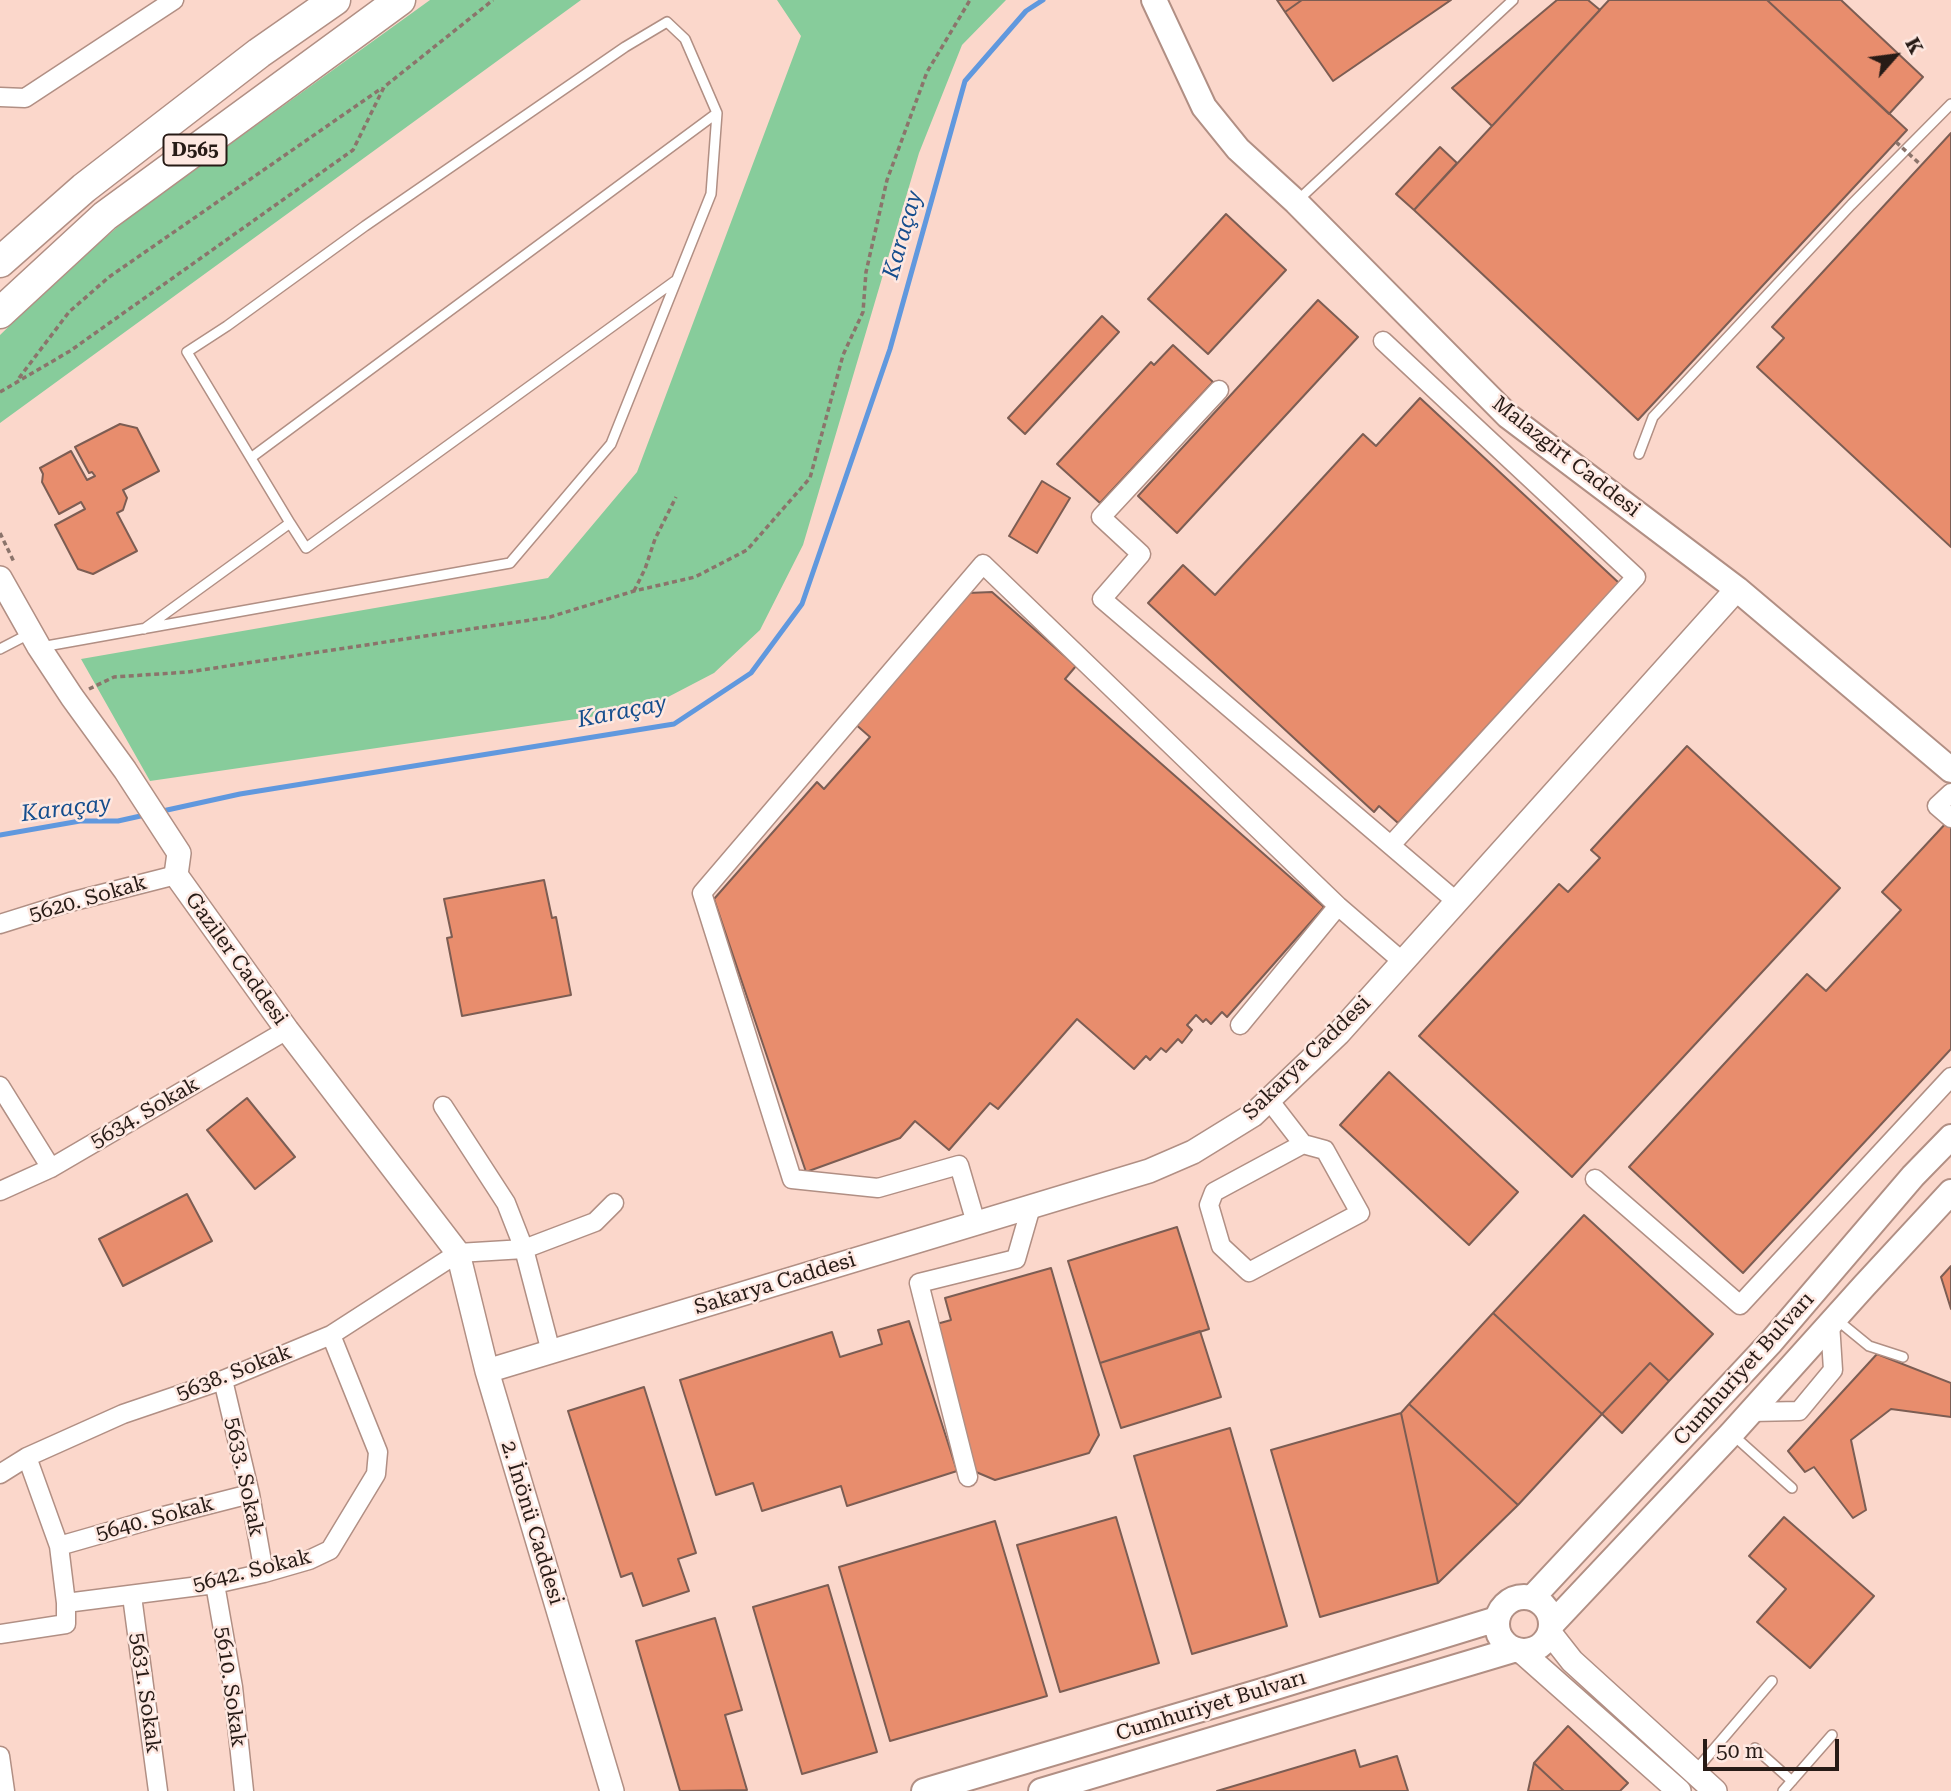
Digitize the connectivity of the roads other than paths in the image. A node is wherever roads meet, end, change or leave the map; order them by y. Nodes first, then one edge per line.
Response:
1 (174, 0) edge
2 (321, 0) edge
3 (335, 0) edge
4 (400, 0) edge
5 (1513, 0) edge
6 (1154, 1) edge
7 (259, 53) junction
8 (0, 97) edge
9 (1951, 104) edge
10 (717, 113) junction
11 (1296, 202) junction
12 (0, 262) edge
13 (676, 281) junction
14 (0, 313) edge
15 (1382, 341) dead end
16 (1219, 390) dead end
17 (1639, 454) dead end
18 (252, 457) junction
19 (290, 523) junction
20 (0, 578) edge
21 (1737, 589) junction
22 (144, 629) junction
23 (35, 640) junction
24 (0, 649) edge
25 (1951, 770) edge
26 (1951, 793) edge
27 (1951, 818) edge
28 (1391, 845) junction
29 (178, 864) junction
30 (1457, 902) junction
31 (1338, 906) junction
32 (0, 925) edge
33 (1403, 962) junction
34 (1240, 1025) dead end
35 (287, 1030) junction
36 (1951, 1077) edge
37 (0, 1086) edge
38 (1269, 1100) junction
39 (443, 1106) dead end
40 (1951, 1137) edge
41 (1303, 1144) junction
42 (51, 1168) junction
43 (1595, 1179) dead end
44 (0, 1191) edge
45 (1951, 1192) edge
46 (614, 1203) dead end
47 (1031, 1206) junction
48 (976, 1223) junction
49 (524, 1249) junction
50 (458, 1253) junction
51 (1832, 1321) junction
52 (331, 1335) junction
53 (551, 1352) junction
54 (1903, 1357) dead end
55 (487, 1371) junction
56 (223, 1380) junction
57 (1751, 1412) junction
58 (1731, 1434) junction
59 (27, 1457) junction
60 (0, 1474) edge
61 (968, 1478) dead end
62 (1792, 1488) dead end
63 (250, 1494) junction
64 (59, 1546) junction
65 (264, 1573) junction
66 (215, 1584) junction
67 (132, 1595) junction
68 (1532, 1598) junction
69 (66, 1603) junction
70 (1497, 1619) junction
71 (1551, 1629) junction
72 (0, 1634) edge
73 (1518, 1651) junction
74 (1772, 1682) dead end
75 (1832, 1735) dead end
76 (1755, 1748) dead end
77 (0, 1756) edge
78 (1695, 1772) junction
79 (1792, 1781) junction
80 (5, 1791) edge
81 (159, 1791) edge
82 (244, 1791) edge
83 (612, 1791) edge
84 (924, 1791) edge
85 (1041, 1791) edge
86 (1679, 1791) edge
87 (1715, 1791) edge
88 (1783, 1791) edge

1 - 8 street
2 - 7 highway
3 - 7 highway, D565
4 - 14 highway, D565
5 - 11 lane
6 - 11 main road, Malazgirt Caddesi
7 - 12 highway, D565
9 - 17 lane
10 - 13 lane
10 - 18 lane
10 - 18 lane
11 - 21 main road, Malazgirt Caddesi
13 - 19 lane
13 - 22 lane
15 - 28 street
16 - 28 street
18 - 19 lane
19 - 22 lane
20 - 23 street, Gaziler Caddesi
21 - 25 main road, Malazgirt Caddesi
21 - 30 street, Sakarya Caddesi
22 - 23 lane
23 - 24 lane
23 - 29 street, Gaziler Caddesi
26 - 27 street
28 - 30 street
29 - 32 street, 5620. Sokak
29 - 35 street, Gaziler Caddesi
30 - 33 street, Sakarya Caddesi
31 - 33 street
31 - 34 street
31 - 48 street
33 - 38 street, Sakarya Caddesi
35 - 42 street, 5634. Sokak
35 - 50 street, Gaziler Caddesi
36 - 43 street
37 - 42 street
38 - 41 street
38 - 47 street, Sakarya Caddesi
39 - 49 street
40 - 68 main road, Cumhuriyet Bulvarı
41 - 41 street
42 - 44 street, 5634. Sokak
45 - 51 main road, Cumhuriyet Bulvarı
46 - 49 street
47 - 48 street, Sakarya Caddesi
47 - 61 street
48 - 53 street, Sakarya Caddesi
49 - 50 street
49 - 53 street
50 - 52 street, 5638. Sokak
50 - 55 street, 2. İnönü Caddesi
51 - 54 lane
51 - 57 main road, Cumhuriyet Bulvarı
51 - 57 street
52 - 56 street, 5638. Sokak
52 - 65 street, 5642. Sokak
53 - 55 street, Sakarya Caddesi
55 - 83 street, 2. İnönü Caddesi
56 - 59 street, 5638. Sokak
56 - 63 street, 5633. Sokak
57 - 58 main road, Cumhuriyet Bulvarı
58 - 62 lane
58 - 71 main road, Cumhuriyet Bulvarı
59 - 60 street, 5638. Sokak
59 - 64 street
63 - 64 street, 5640. Sokak
63 - 65 street, 5633. Sokak
64 - 69 street
65 - 66 street, 5642. Sokak
66 - 67 street, 5642. Sokak
66 - 82 street, 5610. Sokak
67 - 69 street, 5642. Sokak
67 - 81 street, 5631. Sokak
68 - 70 main road
68 - 71 main road
69 - 72 street
70 - 73 main road
70 - 84 main road, Cumhuriyet Bulvarı
71 - 73 main road
71 - 78 street
73 - 85 main road, Cumhuriyet Bulvarı
73 - 86 street
74 - 78 lane
75 - 79 lane
76 - 79 lane
77 - 80 street
78 - 87 street
79 - 88 lane

